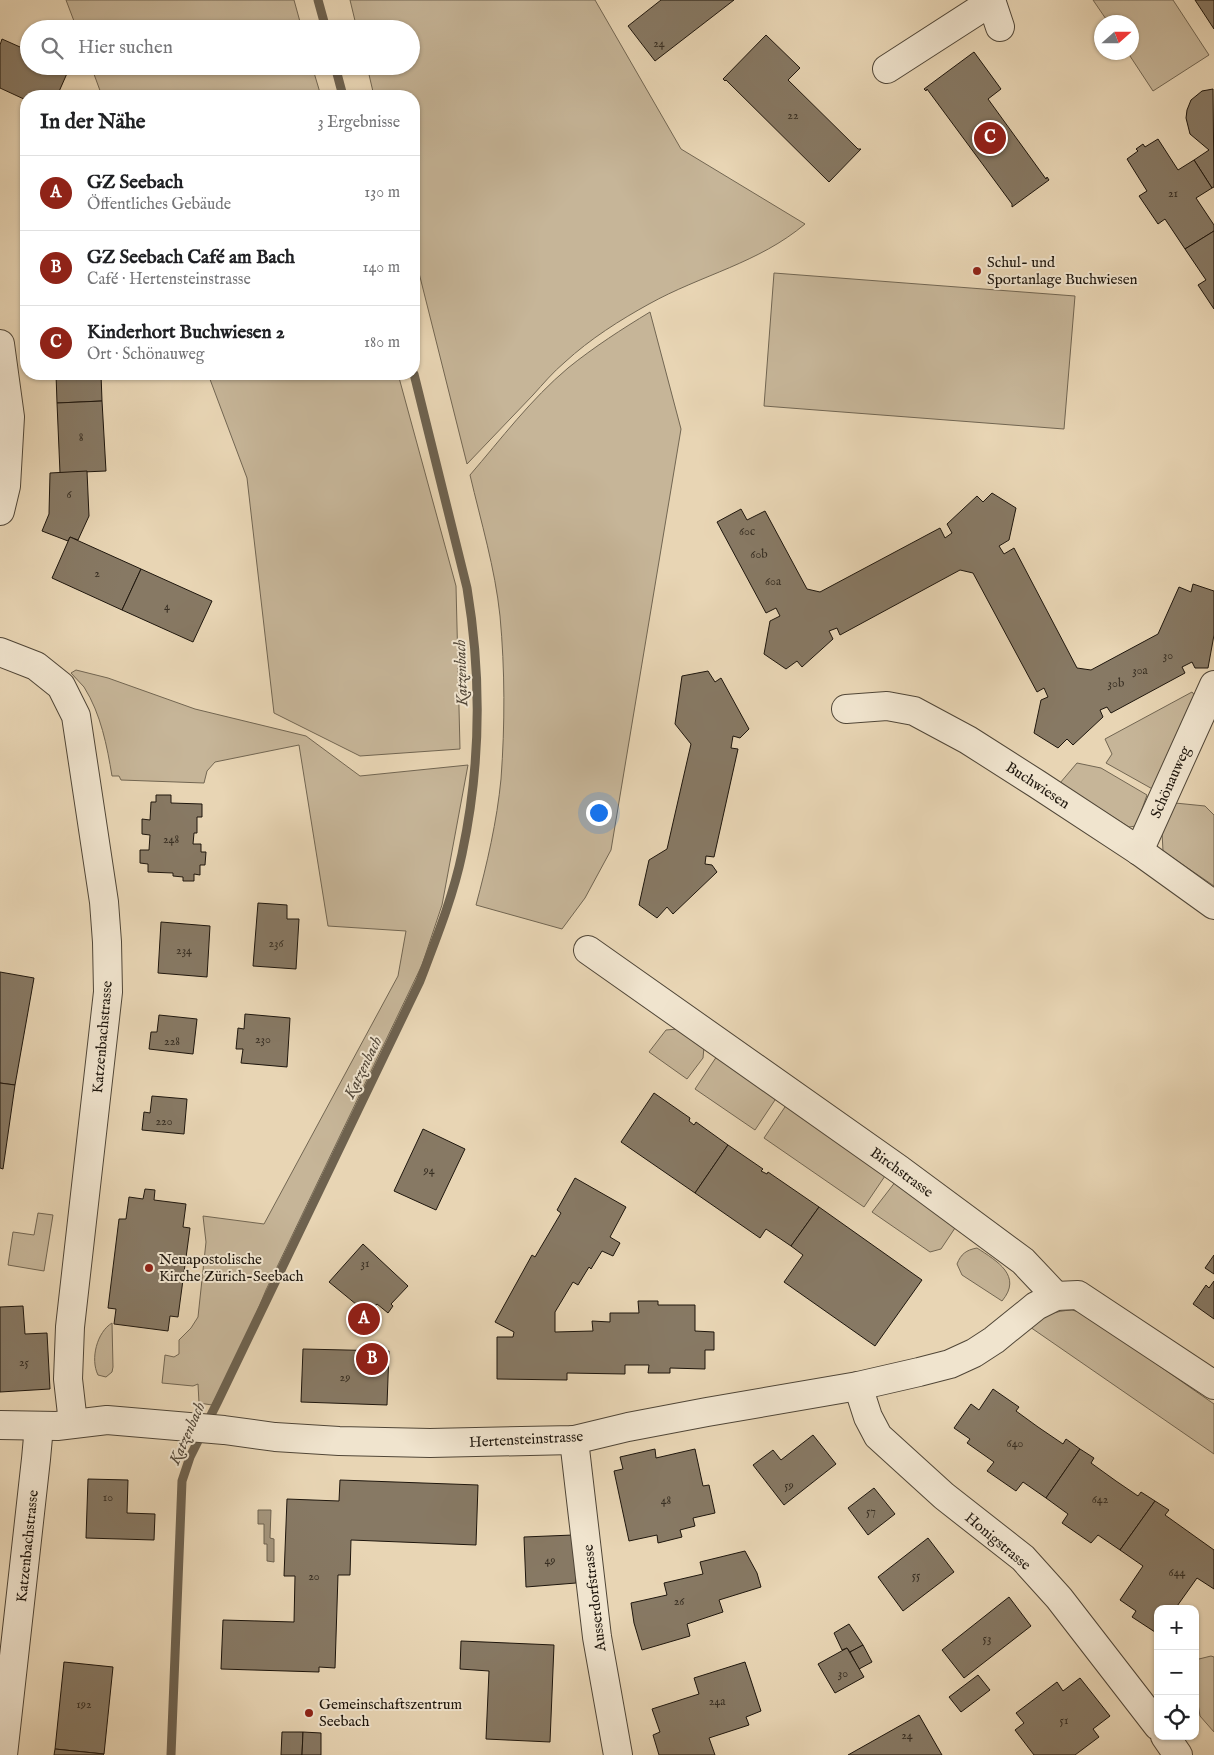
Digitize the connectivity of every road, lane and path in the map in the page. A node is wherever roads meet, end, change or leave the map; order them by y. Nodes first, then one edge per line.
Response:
1 (994, 10) edge
2 (887, 69) dead end
3 (0, 344) edge
4 (0, 512) edge
5 (0, 652) edge
6 (1214, 686) edge
7 (846, 709) dead end
8 (1139, 850) junction
9 (1214, 905) edge
10 (588, 950) dead end
11 (1056, 1296) junction
12 (1214, 1385) edge
13 (858, 1386) junction
14 (74, 1423) junction
15 (0, 1424) edge
16 (39, 1426) junction
17 (574, 1440) junction
18 (1154, 1721) edge
19 (1168, 1740) edge
20 (2, 1753) edge
21 (618, 1755) edge
22 (1178, 1755) edge

1 - 2 street
3 - 4 street
5 - 14 street, Katzenbachstrasse
6 - 8 street, Schönauweg
7 - 8 street, Buchwiesen
8 - 9 street, Buchwiesen
10 - 11 street, Birchstrasse
11 - 12 street
11 - 13 street, Hertensteinstrasse
13 - 17 street, Hertensteinstrasse
13 - 18 street, Honigstrasse
14 - 16 street, Hertensteinstrasse
14 - 17 street, Hertensteinstrasse
15 - 16 street, Hertensteinstrasse
16 - 20 street, Katzenbachstrasse
17 - 21 street, Ausserdorfstrasse
19 - 22 street

